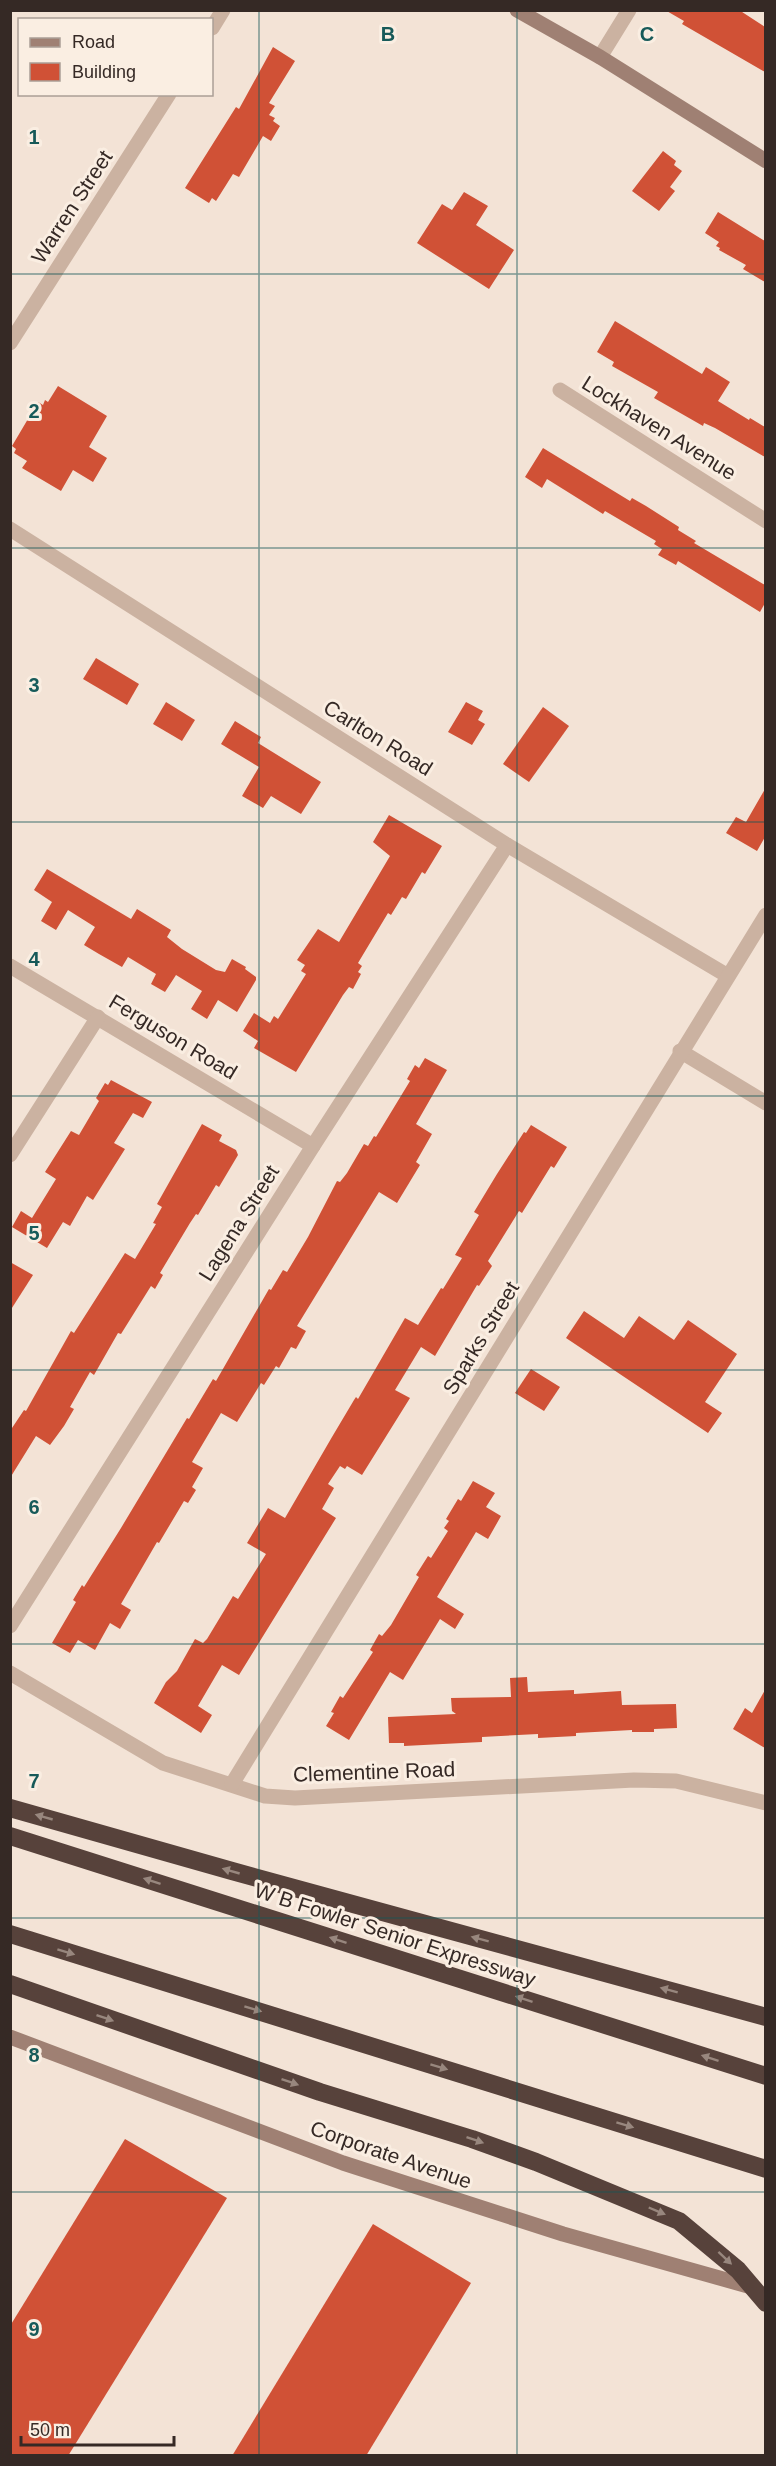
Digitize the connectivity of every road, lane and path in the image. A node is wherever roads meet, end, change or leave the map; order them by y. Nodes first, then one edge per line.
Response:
1 (223, 10) edge
2 (517, 10) edge
3 (629, 10) edge
4 (213, 26) edge
5 (600, 57) junction
6 (168, 96) edge
7 (765, 160) edge
8 (10, 343) edge
9 (560, 390) dead end
10 (765, 521) edge
11 (10, 529) edge
12 (507, 845) junction
13 (765, 915) edge
14 (10, 966) edge
15 (728, 976) junction
16 (98, 1017) junction
17 (680, 1052) junction
18 (765, 1103) edge
19 (313, 1146) junction
20 (10, 1155) edge
21 (10, 1626) edge
22 (10, 1673) edge
23 (232, 1784) junction
24 (765, 1803) edge
25 (10, 1808) edge
26 (10, 1836) edge
27 (10, 1934) edge
28 (10, 1984) edge
29 (765, 2017) edge
30 (10, 2037) edge
31 (765, 2076) edge
32 (765, 2169) edge
33 (765, 2290) edge
34 (765, 2303) edge

1 - 4 street
2 - 5 street
3 - 5 street
5 - 7 street
6 - 8 street, Warren Street
9 - 10 street, Lockhaven Avenue
11 - 12 street, Carlton Road
12 - 15 street, Carlton Road
12 - 19 street, Lagena Street
13 - 15 street, Sparks Street
14 - 16 street, Ferguson Road
15 - 17 street, Sparks Street
16 - 19 street, Ferguson Road
16 - 20 street
17 - 18 street
17 - 23 street, Sparks Street
19 - 21 street, Lagena Street
22 - 23 street, Clementine Road
23 - 24 street, Clementine Road
29 -> 25 highway
31 -> 26 highway, W B Fowler Senior Expressway
27 -> 32 highway
28 -> 34 highway
30 - 33 street, Corporate Avenue

